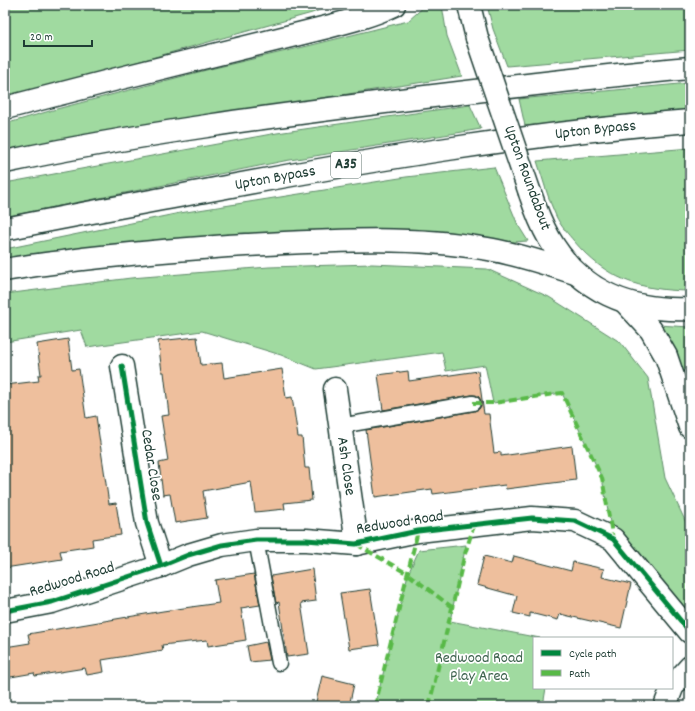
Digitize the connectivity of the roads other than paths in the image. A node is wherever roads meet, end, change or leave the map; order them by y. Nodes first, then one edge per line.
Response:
1 (394, 5) edge
2 (469, 5) edge
3 (690, 68) edge
4 (5, 108) edge
5 (690, 121) edge
6 (5, 162) edge
7 (5, 229) edge
8 (5, 270) edge
9 (575, 273) junction
10 (625, 302) junction
11 (690, 309) edge
12 (122, 366) dead end
13 (335, 389) dead end
14 (472, 403) dead end
15 (340, 426) junction
16 (690, 427) edge
17 (256, 540) junction
18 (356, 544) junction
19 (161, 566) junction
20 (5, 611) edge
21 (690, 632) edge
22 (279, 663) dead end
23 (690, 668) edge
24 (673, 686) edge
25 (671, 689) edge
26 (665, 706) edge

1 - 4 main road
2 - 9 main road, Upton Roundabout, bridge
3 - 6 main road
5 - 7 main road, Upton Bypass / A35
8 - 9 main road
9 - 10 main road, Upton Roundabout
10 - 11 main road, Upton Roundabout
10 - 16 main road
12 - 19 main road, Cedar Close
13 - 15 main road, Ash Close
14 - 15 lane
15 - 18 main road, Ash Close
17 - 18 main road, Redwood Road
17 - 19 main road, Redwood Road
17 - 22 lane
18 - 21 main road, Redwood Road
19 - 20 main road, Redwood Road
23 - 24 main road
25 - 26 main road

